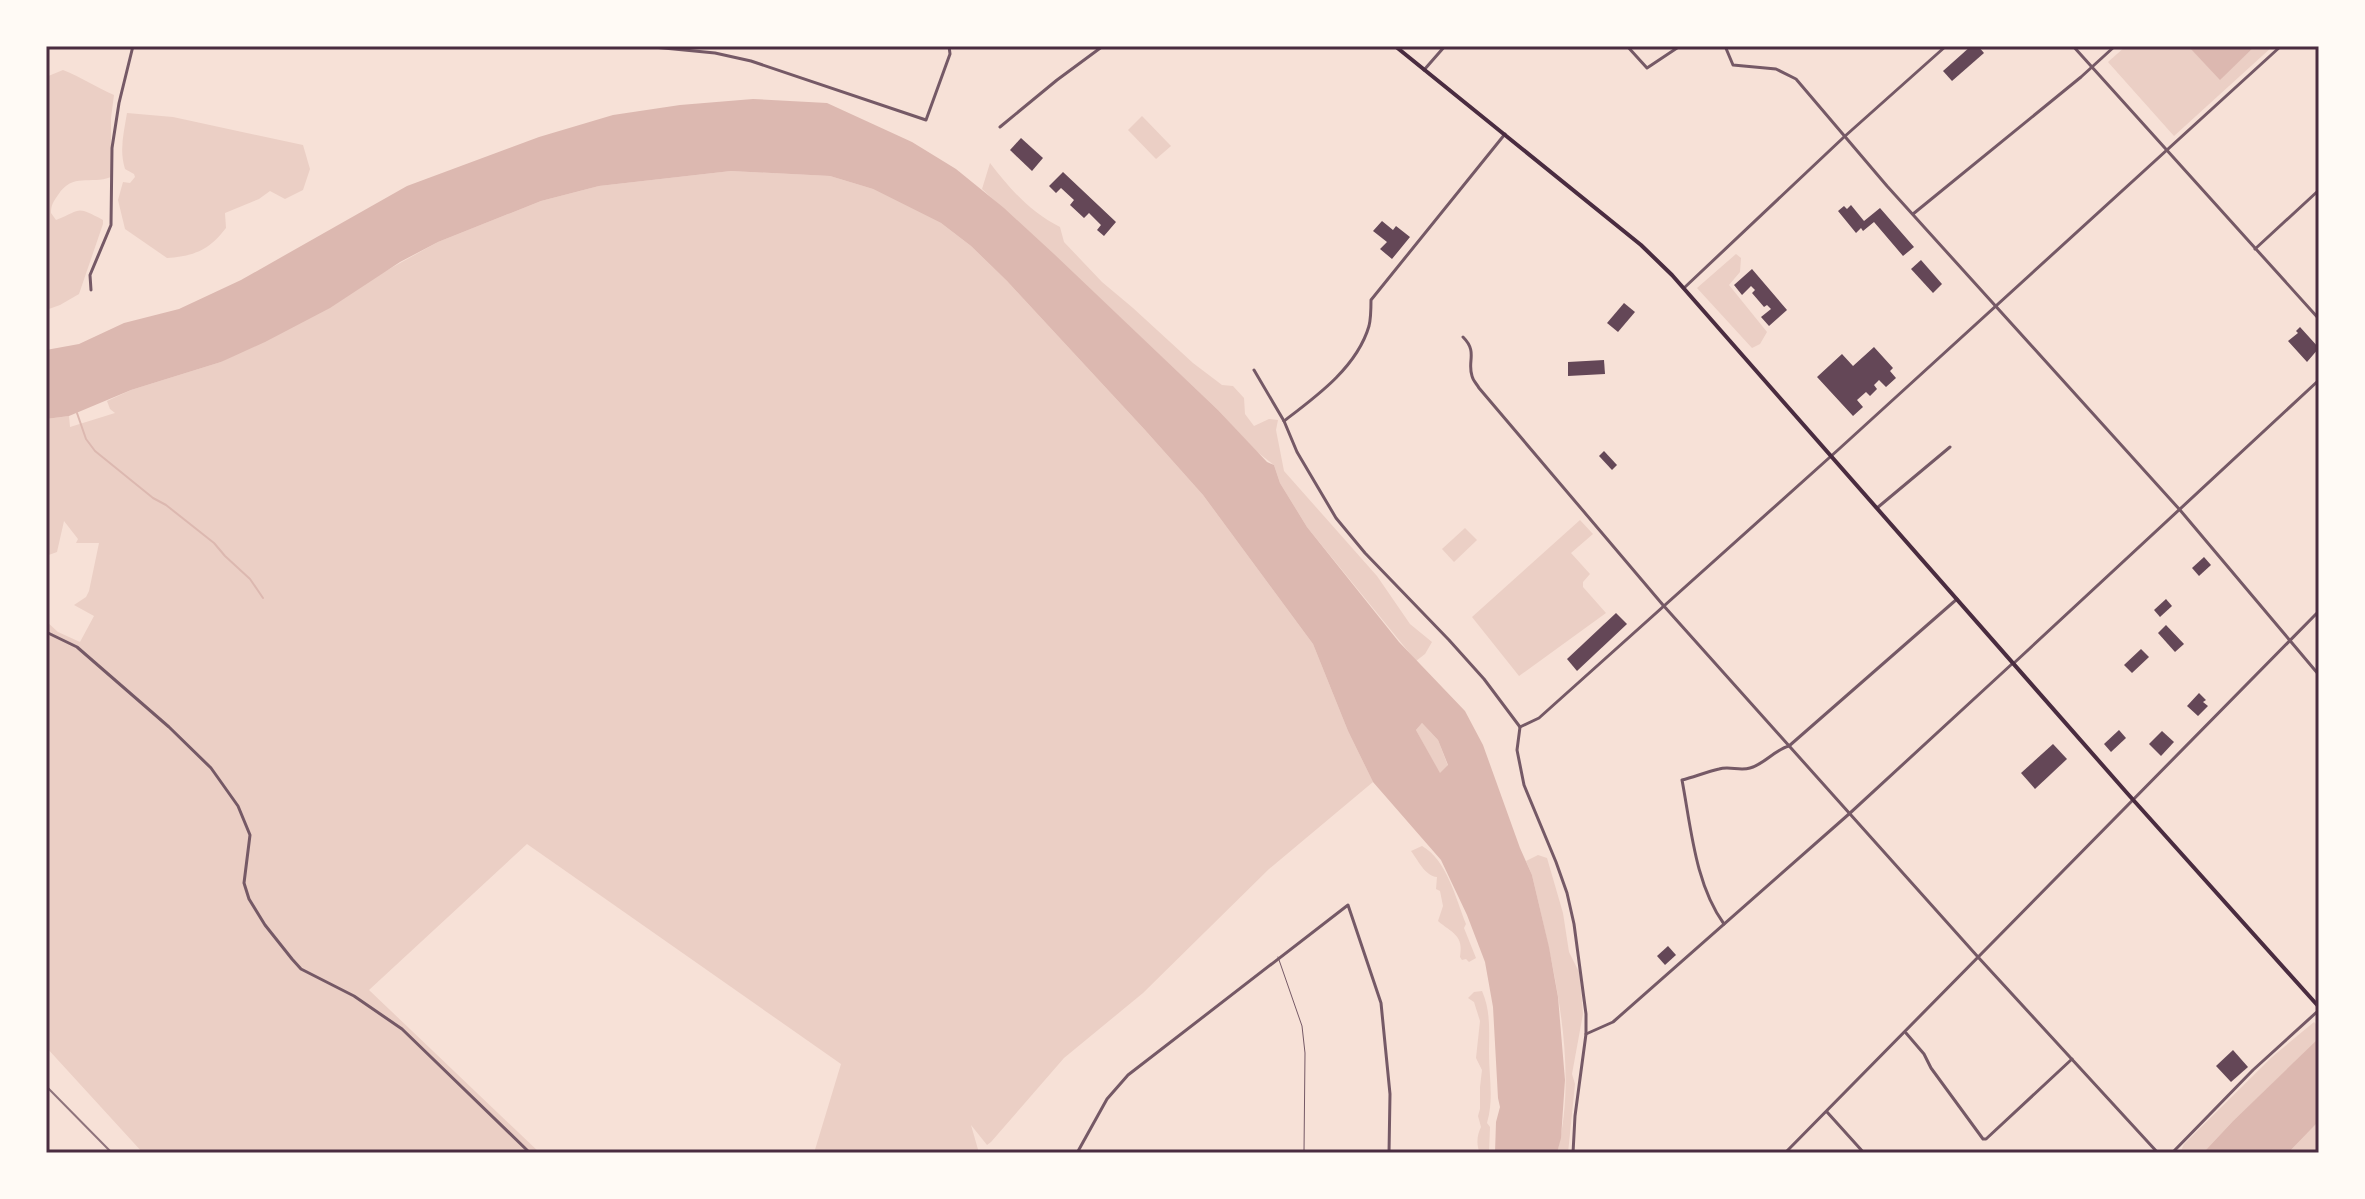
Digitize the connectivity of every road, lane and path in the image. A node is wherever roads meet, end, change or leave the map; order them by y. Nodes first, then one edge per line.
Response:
1 (133, 46) edge
2 (643, 46) edge
3 (949, 46) edge
4 (1103, 46) edge
5 (1395, 46) edge
6 (1445, 46) edge
7 (1627, 46) edge
8 (1680, 46) edge
9 (1725, 46) edge
10 (1946, 46) edge
11 (2073, 46) edge
12 (2115, 46) edge
13 (2281, 46) edge
14 (2092, 66) junction
15 (1424, 70) junction
16 (1000, 127) dead end
17 (1505, 134) junction
18 (1844, 137) junction
19 (2166, 150) junction
20 (2319, 190) edge
21 (1913, 214) junction
22 (2255, 249) junction
23 (1683, 288) junction
24 (91, 290) dead end
25 (1995, 305) junction
26 (2319, 319) edge
27 (1463, 337) dead end
28 (1254, 370) dead end
29 (2319, 380) edge
30 (1284, 421) junction
31 (1950, 447) dead end
32 (1831, 456) junction
33 (1877, 508) junction
34 (2180, 510) junction
35 (1957, 599) junction
36 (1663, 605) junction
37 (2319, 611) edge
38 (46, 632) edge
39 (2290, 642) junction
40 (2013, 663) junction
41 (2319, 675) edge
42 (1520, 727) junction
43 (1789, 746) junction
44 (2133, 800) junction
45 (1849, 814) junction
46 (1724, 924) junction
47 (1278, 957) junction
48 (1978, 957) junction
49 (2319, 1008) edge
50 (1905, 1032) junction
51 (1586, 1034) junction
52 (2072, 1059) junction
53 (1827, 1112) junction
54 (530, 1153) edge
55 (1077, 1153) edge
56 (1304, 1153) edge
57 (1389, 1153) edge
58 (1573, 1153) edge
59 (1785, 1153) edge
60 (1864, 1153) edge
61 (2158, 1153) edge
62 (2172, 1153) edge

1 - 24 street
2 - 3 street
4 - 16 street
5 - 15 main road
6 - 15 street
7 - 8 street
9 - 18 street
10 - 18 street
11 - 14 street
12 - 14 street
13 - 19 street
14 - 19 street
14 - 21 street
15 - 17 main road
17 - 23 main road
17 - 30 street
18 - 21 street
18 - 23 street
19 - 22 street
19 - 25 street
20 - 22 street
21 - 25 street
22 - 26 street
23 - 32 main road
25 - 32 street
25 - 34 street
27 - 36 street
28 - 30 street
29 - 34 street
30 - 42 street
31 - 33 street
32 - 33 main road
32 - 36 street
33 - 35 main road
34 - 39 street
34 - 40 street
35 - 40 main road
35 - 43 street
36 - 42 street
36 - 43 street
37 - 39 street
38 - 54 street
39 - 41 street
39 - 44 street
40 - 44 main road
40 - 45 street
42 - 51 street
43 - 45 street
43 - 46 street
44 - 48 street
44 - 49 main road
45 - 46 street
45 - 48 street
46 - 51 street
47 - 55 street
47 - 56 lane
47 - 57 street
48 - 50 street
48 - 52 street
49 - 62 street
50 - 52 street
50 - 53 street
51 - 58 street
52 - 61 street
53 - 59 street
53 - 60 street

